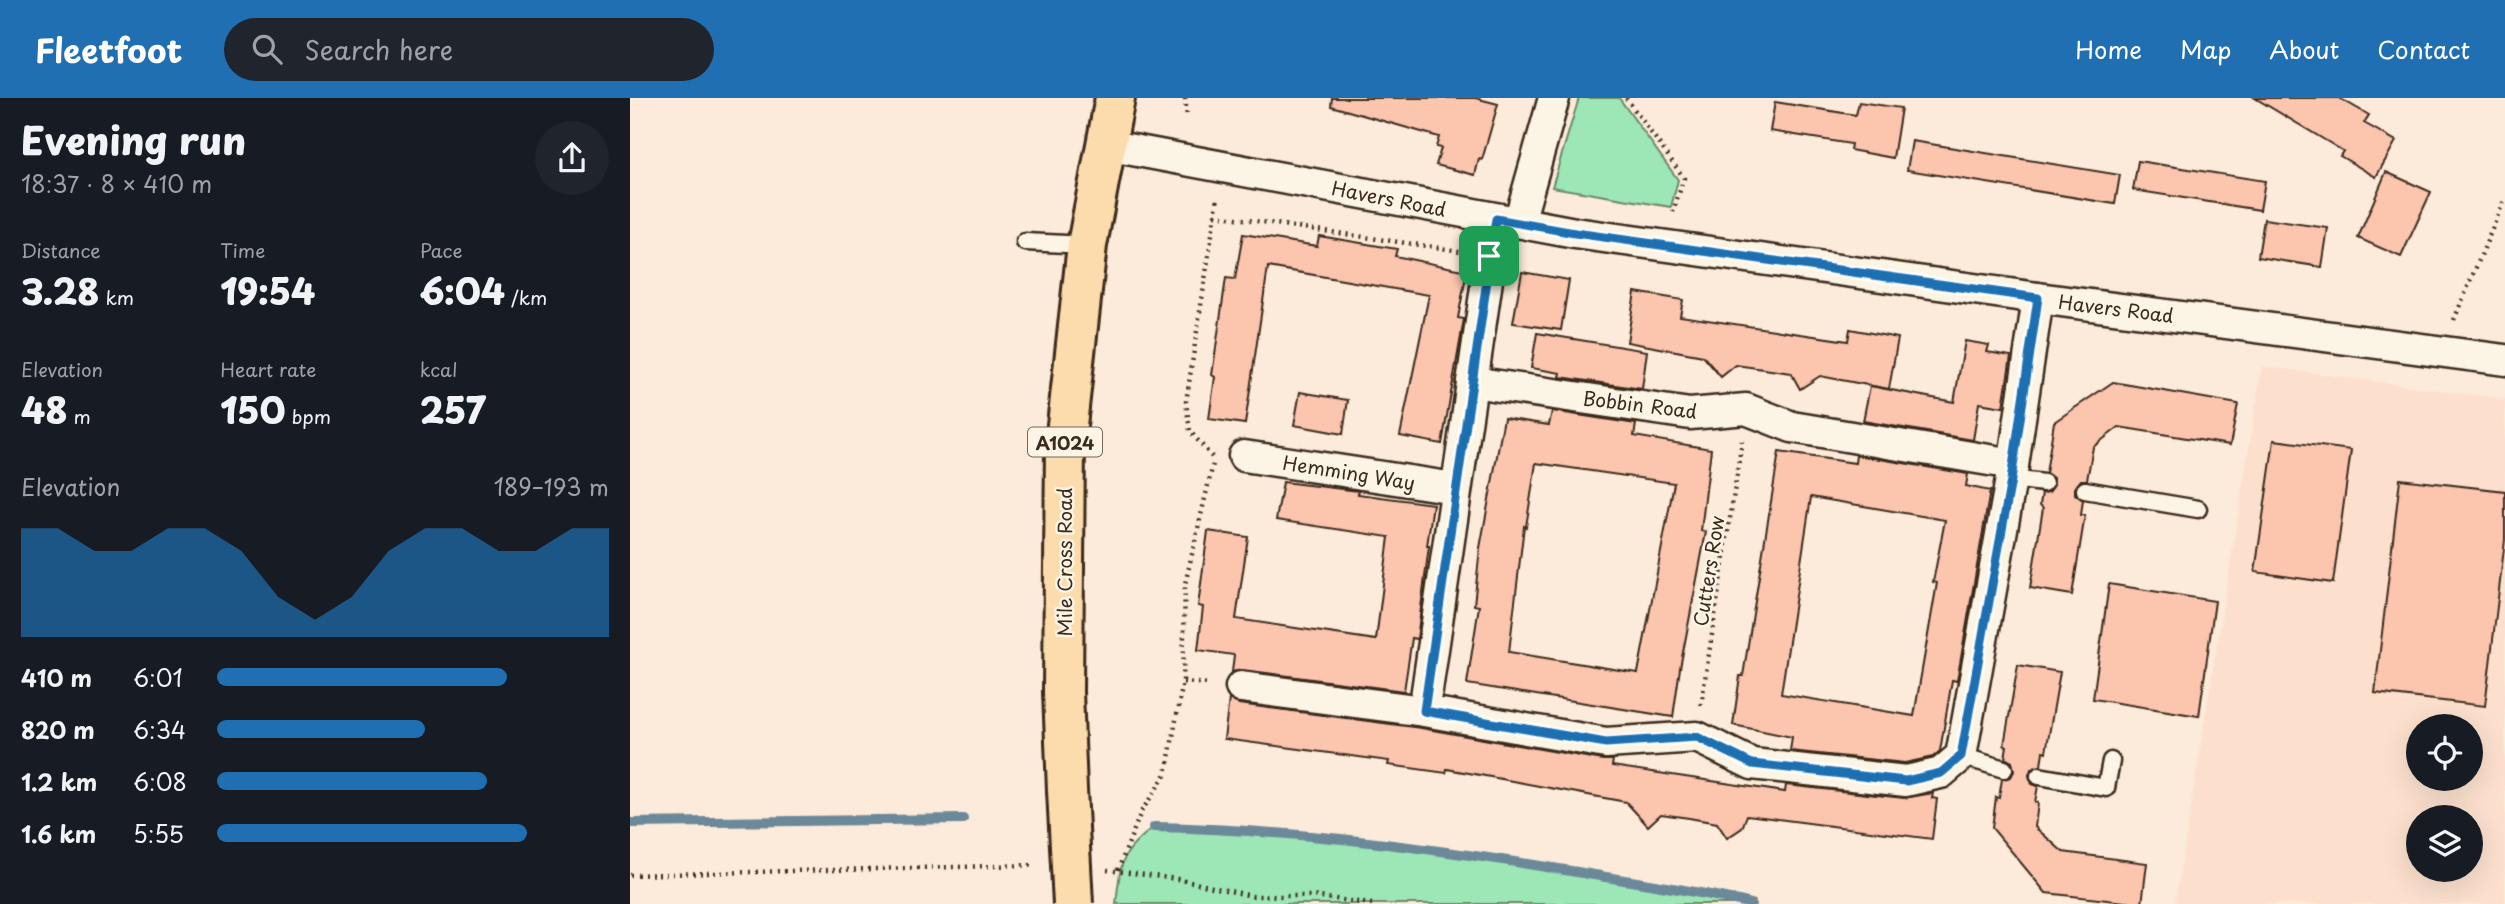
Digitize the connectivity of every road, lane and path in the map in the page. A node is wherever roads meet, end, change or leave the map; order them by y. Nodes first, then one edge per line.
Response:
1 (1115, 98) edge
2 (1185, 98) edge
3 (1554, 98) edge
4 (1626, 98) edge
5 (1186, 117) dead end
6 (1106, 145) junction
7 (1221, 169) junction
8 (2505, 198) edge
9 (1673, 212) dead end
10 (1215, 215) junction
11 (1508, 220) junction
12 (1025, 242) dead end
13 (1087, 245) junction
14 (1489, 256) junction
15 (2038, 298) junction
16 (2454, 320) dead end
17 (2505, 360) edge
18 (1472, 382) junction
19 (1746, 409) junction
20 (1244, 456) dead end
21 (2012, 472) junction
22 (2044, 483) dead end
23 (1455, 488) junction
24 (2085, 490) dead end
25 (2198, 509) dead end
26 (1241, 687) dead end
27 (1424, 711) junction
28 (1697, 737) junction
29 (1961, 756) junction
30 (2111, 761) dead end
31 (2004, 769) dead end
32 (2039, 776) dead end
33 (1043, 865) dead end
34 (1106, 870) dead end
35 (1118, 870) junction
36 (630, 875) edge
37 (1252, 896) junction
38 (1073, 904) edge
39 (1257, 904) edge
40 (1373, 904) edge

1 - 6 main road, Mile Cross Road / A1024
2 - 5 path
3 - 11 street
4 - 9 path
6 - 7 street, Havers Road
6 - 13 main road, Mile Cross Road / A1024
7 - 10 path
7 - 11 street, Havers Road
8 - 16 path
10 - 14 path
10 - 35 path
11 - 14 street
11 - 15 street, Havers Road
12 - 13 lane
13 - 38 main road, Mile Cross Road / A1024, bridge
14 - 18 street
15 - 17 street, Havers Road
15 - 21 street
18 - 19 street, Bobbin Road
18 - 23 street
19 - 21 street, Bobbin Road
19 - 28 path, Cutters Row
20 - 23 street, Hemming Way
21 - 22 lane
21 - 29 street
23 - 27 street
24 - 25 lane
26 - 27 street
27 - 28 street
28 - 29 street
29 - 31 lane
30 - 32 lane
33 - 36 path
34 - 35 path
35 - 37 path
37 - 39 path
37 - 40 path

